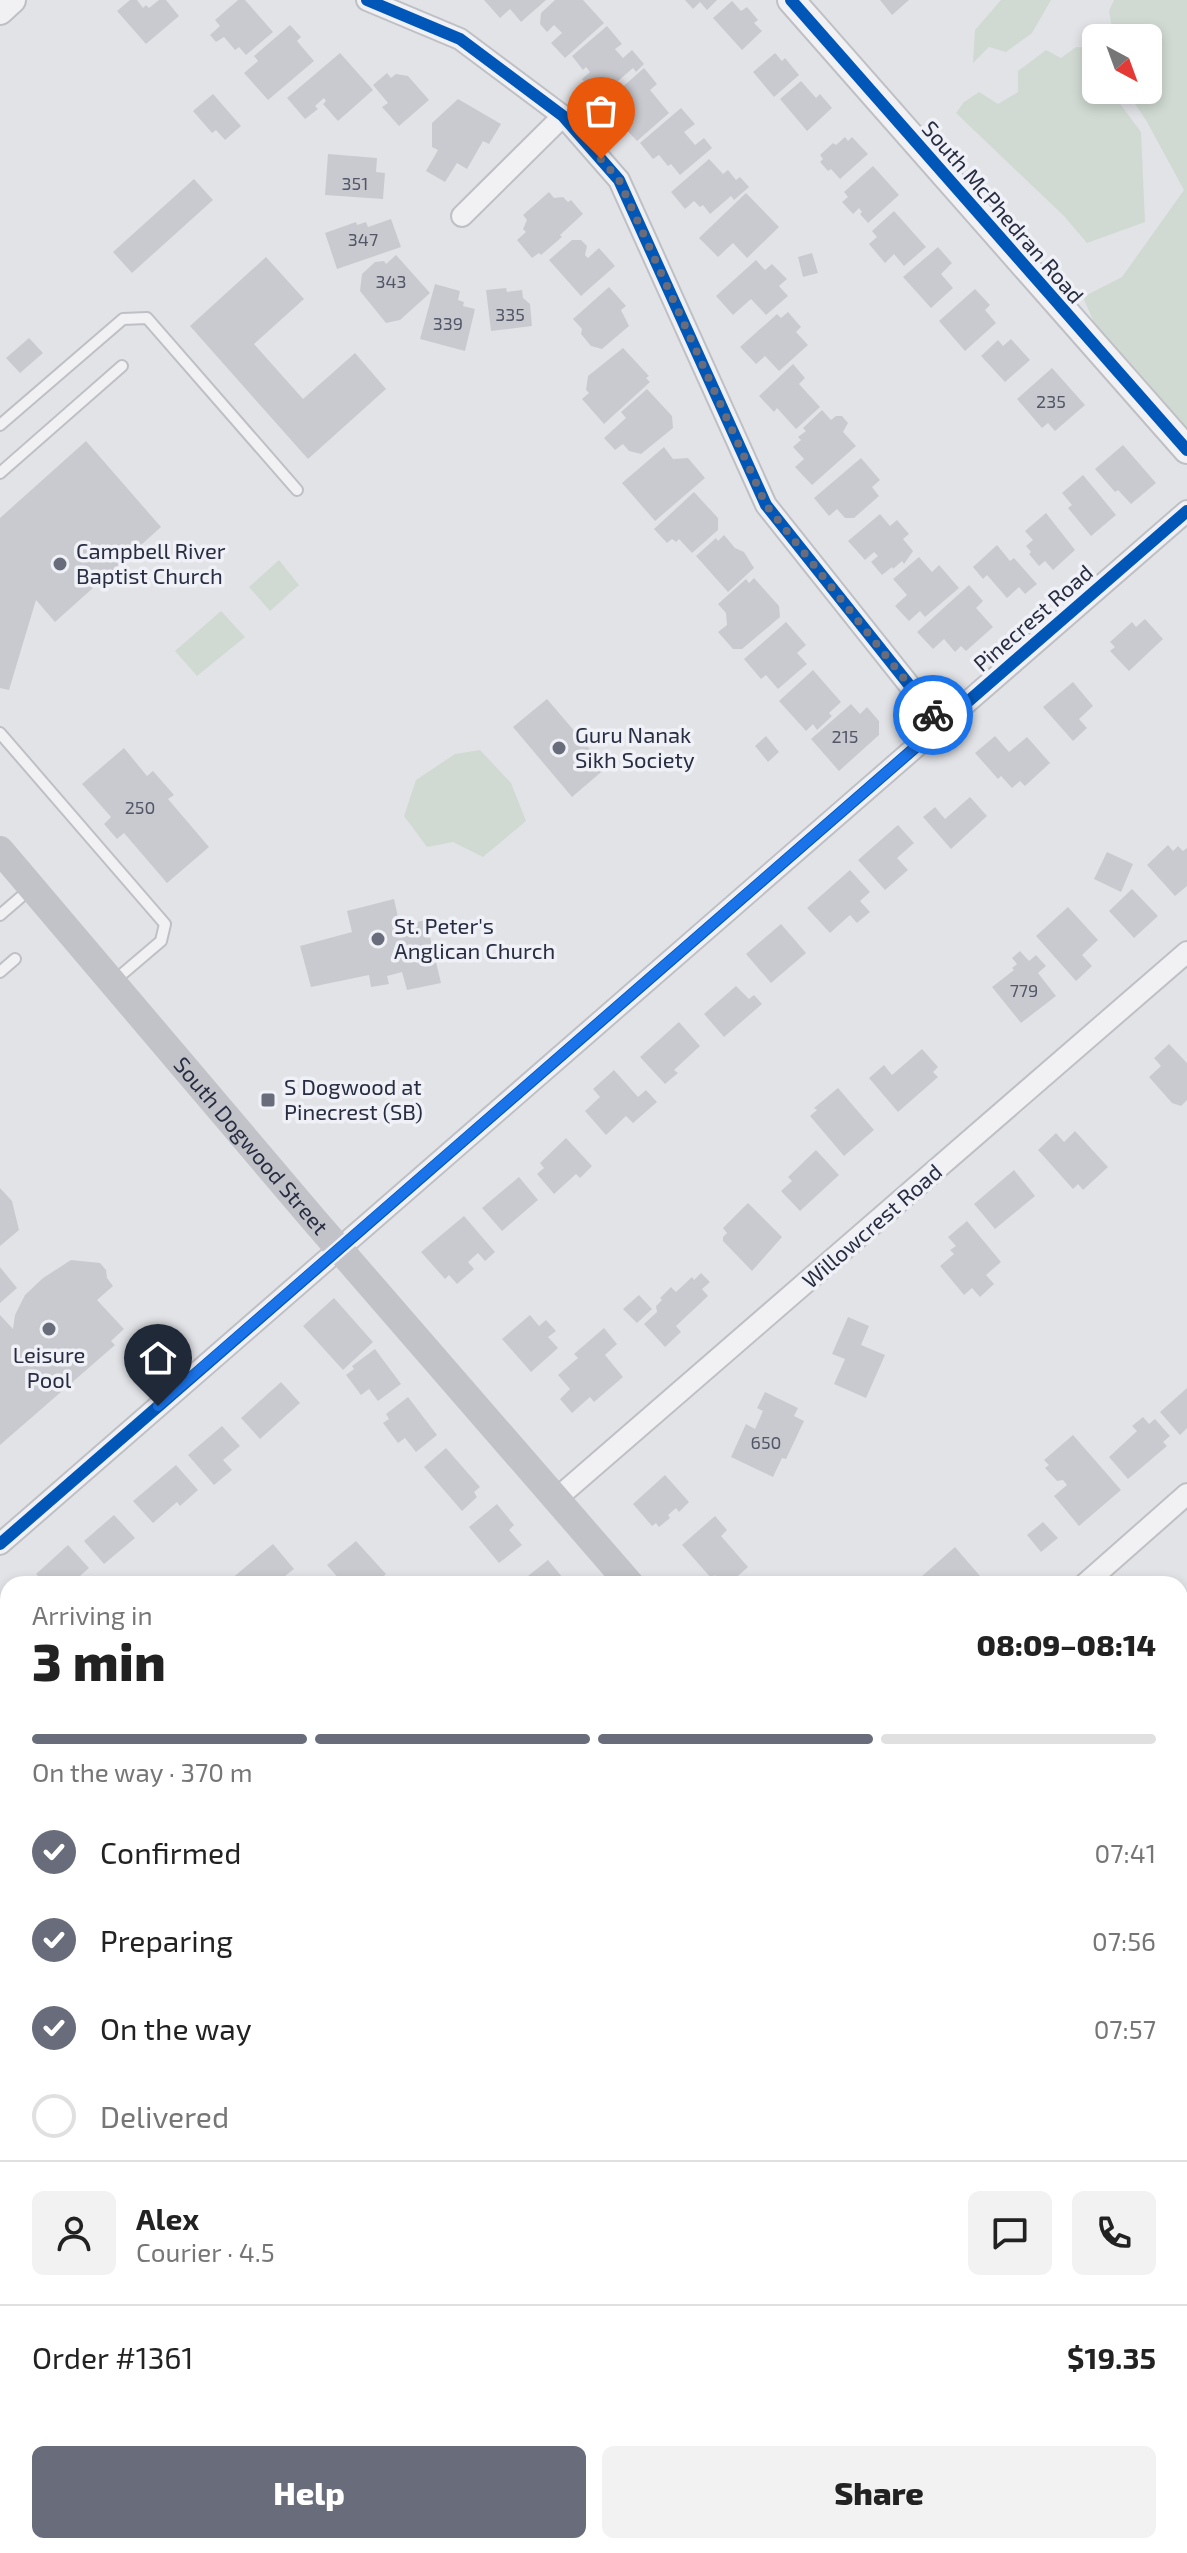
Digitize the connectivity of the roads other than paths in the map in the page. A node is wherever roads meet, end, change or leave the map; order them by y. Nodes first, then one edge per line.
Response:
1 (12, 0) edge
2 (367, 0) edge
3 (791, 0) edge
4 (0, 11) edge
5 (563, 116) junction
6 (462, 216) dead end
7 (122, 366) dead end
8 (0, 425) edge
9 (1187, 450) edge
10 (0, 473) edge
11 (297, 490) dead end
12 (1187, 511) edge
13 (941, 725) junction
14 (0, 733) edge
15 (0, 850) edge
16 (32, 887) junction
17 (0, 915) edge
18 (1187, 952) edge
19 (15, 959) dead end
20 (0, 972) edge
21 (112, 983) junction
22 (339, 1249) junction
23 (1187, 1494) edge
24 (556, 1499) junction
25 (0, 1544) edge
26 (623, 1576) edge
27 (1094, 1576) edge

1 - 4 street
2 - 5 street
3 - 9 street, South McPhedran Road
5 - 6 street
5 - 13 street
7 - 10 lane
8 - 11 lane
12 - 13 street, Pinecrest Road
13 - 22 street, Pinecrest Road
14 - 21 lane
15 - 16 main road, South Dogwood Street
16 - 17 lane
16 - 21 main road, South Dogwood Street
18 - 24 street, Willowcrest Road
19 - 20 lane
21 - 22 main road, South Dogwood Street
22 - 24 main road, South Dogwood Street
22 - 25 street, Pinecrest Road
23 - 27 street
24 - 26 main road, South Dogwood Street

